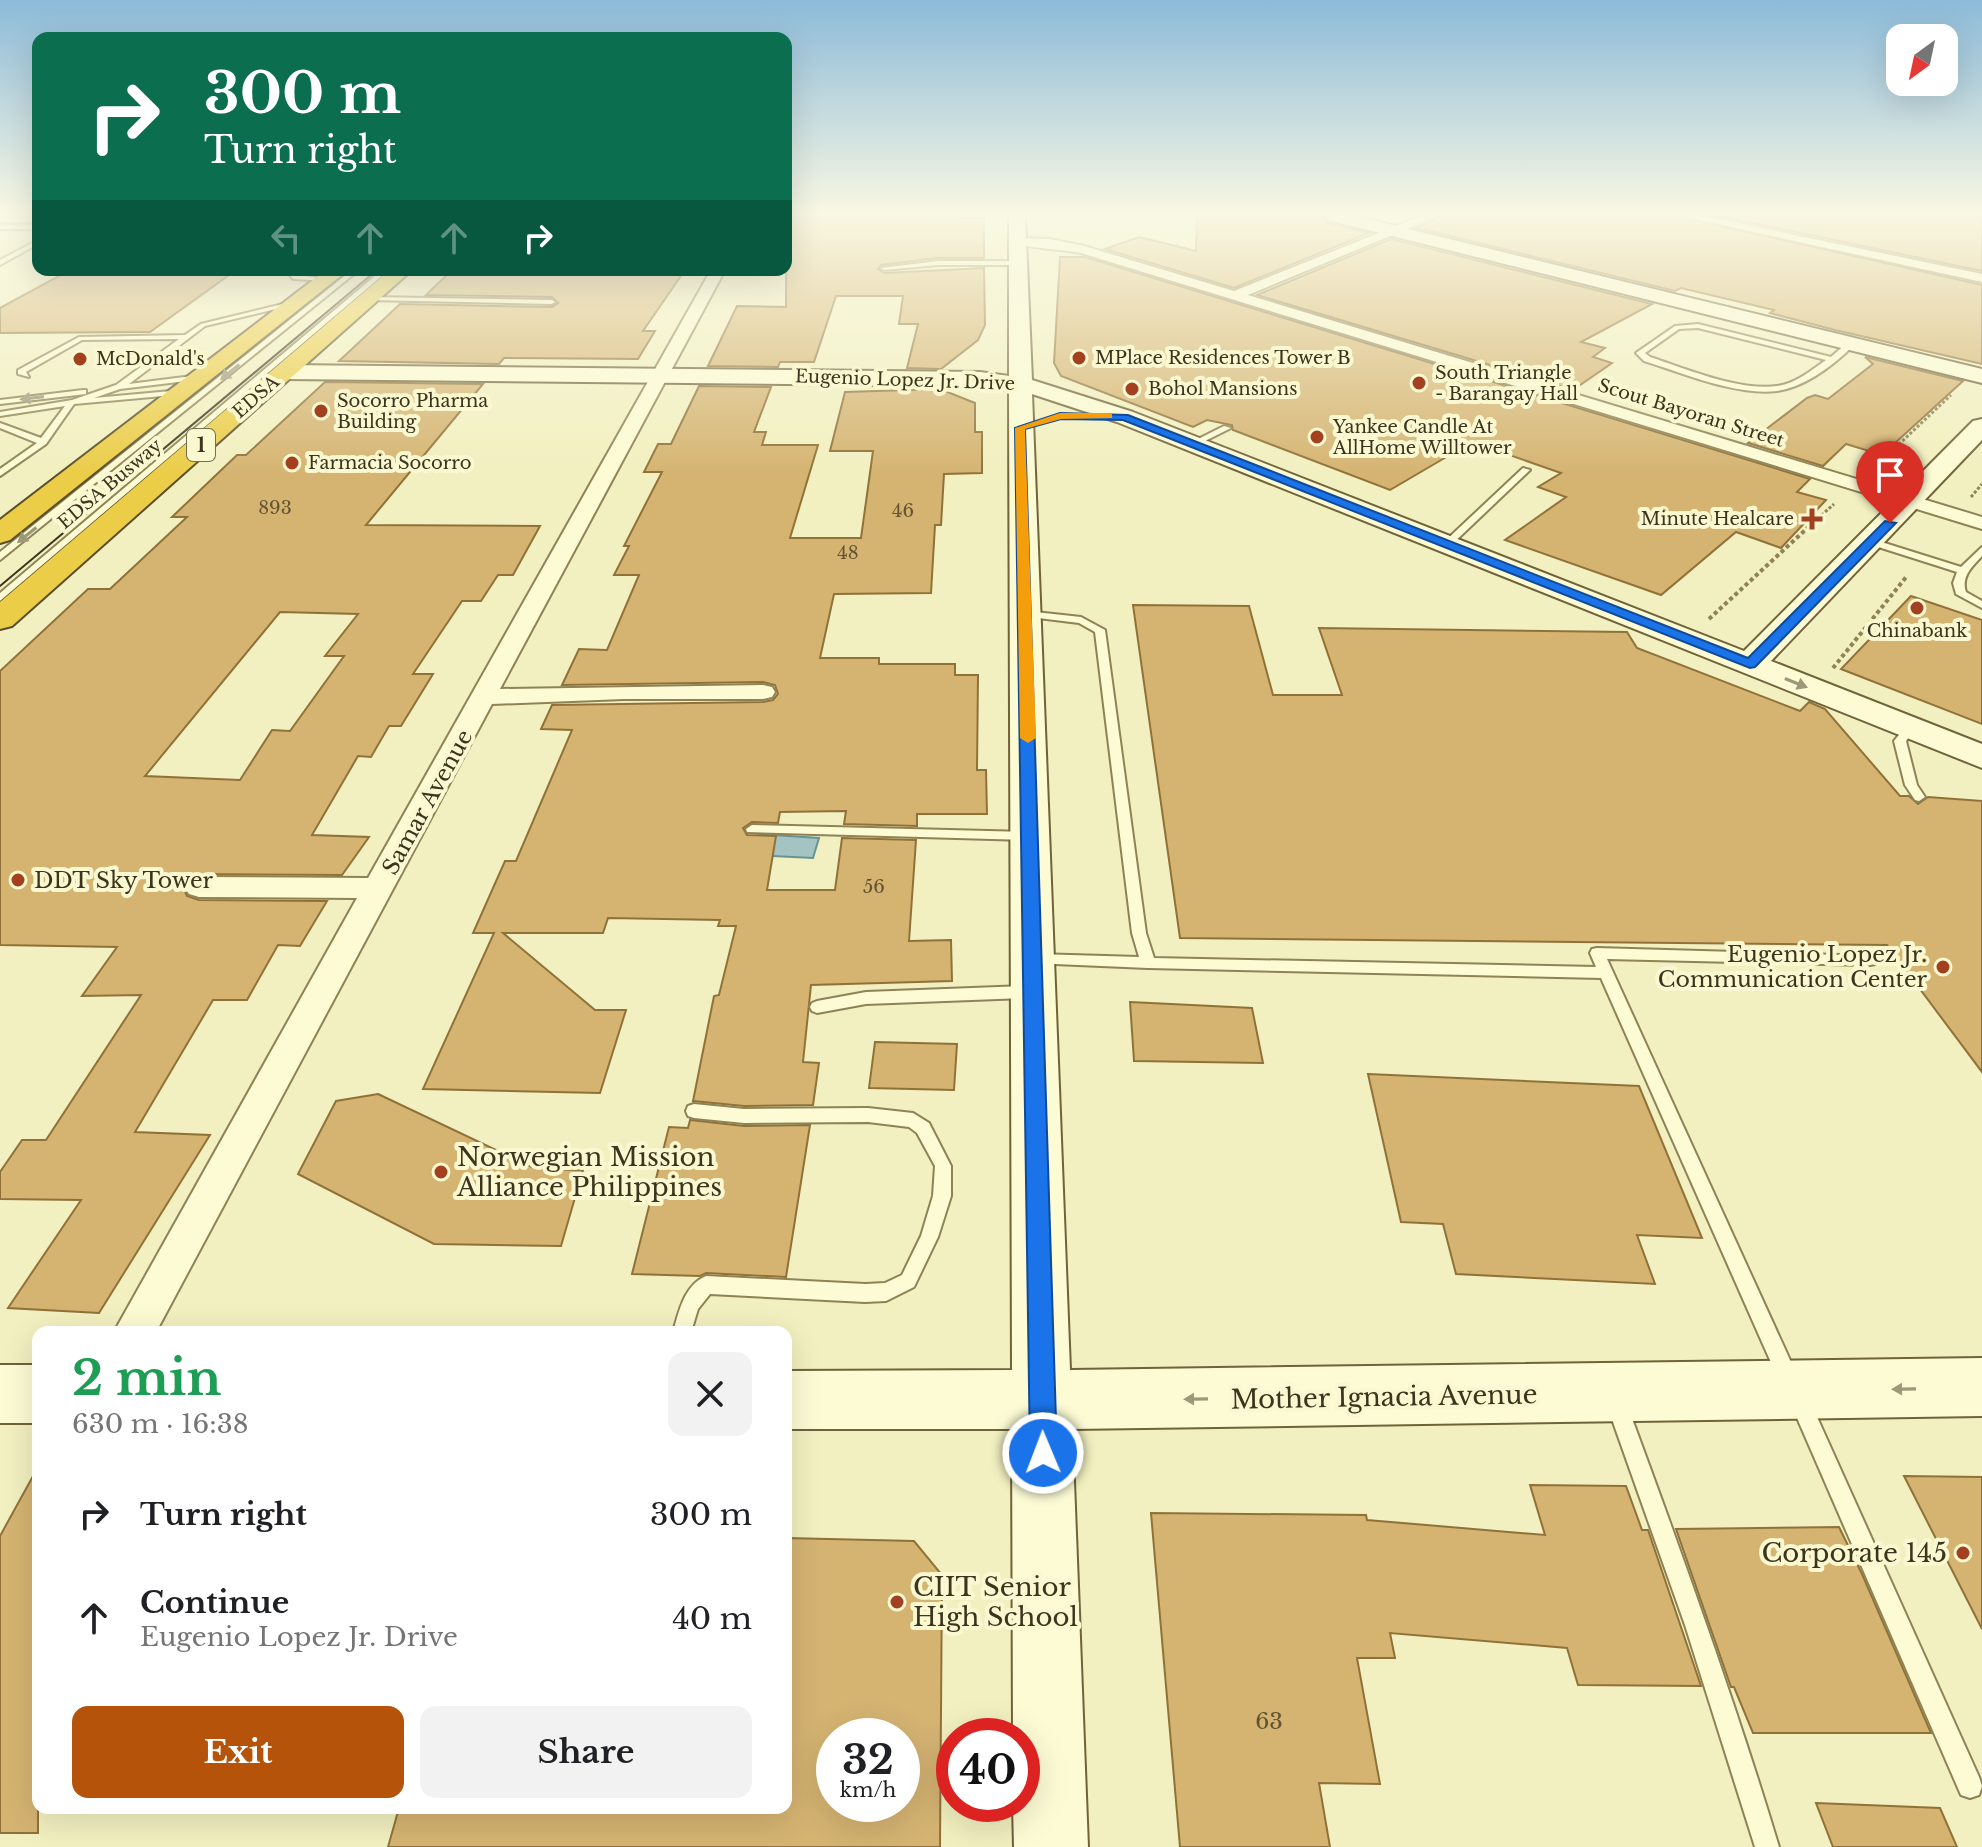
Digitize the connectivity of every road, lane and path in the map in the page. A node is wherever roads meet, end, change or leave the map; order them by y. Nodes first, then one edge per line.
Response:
1 (296, 302) joint
2 (316, 302) edge
3 (348, 302) edge
4 (366, 302) edge
5 (700, 302) edge
6 (1019, 302) edge
7 (1254, 302) edge
8 (1685, 302) edge
9 (188, 337) junction
10 (1852, 343) junction
11 (1832, 359) junction
12 (285, 372) junction
13 (26, 375) dead end
14 (660, 376) junction
15 (1982, 376) edge
16 (1020, 383) junction
17 (191, 385) junction
18 (119, 387) junction
19 (0, 402) edge
20 (73, 402) junction
21 (0, 414) edge
22 (1125, 417) junction
23 (1039, 422) junction
24 (0, 425) edge
25 (1227, 428) dead end
26 (1979, 434) edge
27 (43, 442) junction
28 (1190, 445) junction
29 (1526, 470) dead end
30 (0, 473) edge
31 (1910, 501) junction
32 (1982, 523) edge
33 (0, 534) edge
34 (1872, 542) junction
35 (1445, 546) junction
36 (1982, 550) edge
37 (0, 557) edge
38 (1963, 571) junction
39 (0, 598) edge
40 (1982, 605) edge
41 (1026, 614) junction
42 (0, 619) edge
43 (1750, 664) junction
44 (763, 692) dead end
45 (485, 697) junction
46 (1905, 735) junction
47 (1982, 757) edge
48 (1919, 797) dead end
49 (752, 829) dead end
50 (1030, 836) junction
51 (199, 887) dead end
52 (380, 888) junction
53 (1870, 960) dead end
54 (1148, 963) junction
55 (1606, 973) junction
56 (1034, 975) junction
57 (817, 1007) dead end
58 (694, 1111) dead end
59 (137, 1326) edge
60 (684, 1326) edge
61 (1982, 1387) edge
62 (1794, 1391) junction
63 (0, 1394) edge
64 (32, 1394) edge
65 (1613, 1394) junction
66 (792, 1400) edge
67 (1042, 1400) junction
68 (1970, 1786) dead end
69 (1051, 1847) edge
70 (1767, 1847) edge

1 - 9 lane
1 - 17 highway, 1
2 -> 37 lane, EDSA Busway
3 - 39 lane, EDSA Busway
4 - 12 highway, EDSA / 1
5 - 14 street, Samar Avenue
6 - 16 street
7 - 31 street, Scout Bayoran Street
8 - 10 street
9 - 13 lane
9 - 18 lane
10 - 11 lane
10 - 15 street
11 - 11 lane
12 - 14 street, Eugenio Lopez Jr. Drive
12 - 42 highway, EDSA / 1
14 - 16 street, Eugenio Lopez Jr. Drive
14 - 45 street, Samar Avenue
16 - 22 street, Eugenio Lopez Jr. Drive
16 - 23 street
17 - 18 lane
17 - 20 lane
17 - 33 highway, 1
18 -> 19 lane
18 - 20 lane
20 - 21 lane
20 - 27 lane
22 - 23 street
22 - 28 street, Eugenio Lopez Jr. Drive
23 - 41 street
24 - 27 lane
25 - 28 lane
26 - 31 street
27 - 30 lane
28 - 35 street, Eugenio Lopez Jr. Drive
29 - 35 lane
31 - 32 street, Scout Bayoran Street
31 - 34 street
34 - 38 lane
34 - 43 street
35 - 43 street, Eugenio Lopez Jr. Drive
36 - 38 lane
38 - 40 lane
41 - 50 street
41 - 54 lane
43 -> 46 street, Eugenio Lopez Jr. Drive
44 - 45 street
45 - 52 street, Samar Avenue
46 - 47 street, Eugenio Lopez Jr. Drive
46 - 48 lane
49 - 50 lane
50 - 56 street
51 - 52 street
52 - 59 street, Samar Avenue
53 - 55 lane
54 - 55 lane
54 - 56 lane
55 - 62 lane
56 - 57 lane
56 - 67 street
58 - 60 lane
61 -> 62 street, Mother Ignacia Avenue
62 - 65 street, Mother Ignacia Avenue
62 - 68 lane
63 - 64 street
65 -> 67 street, Mother Ignacia Avenue
65 - 70 lane
66 - 67 street, Mother Ignacia Avenue
67 - 69 street

